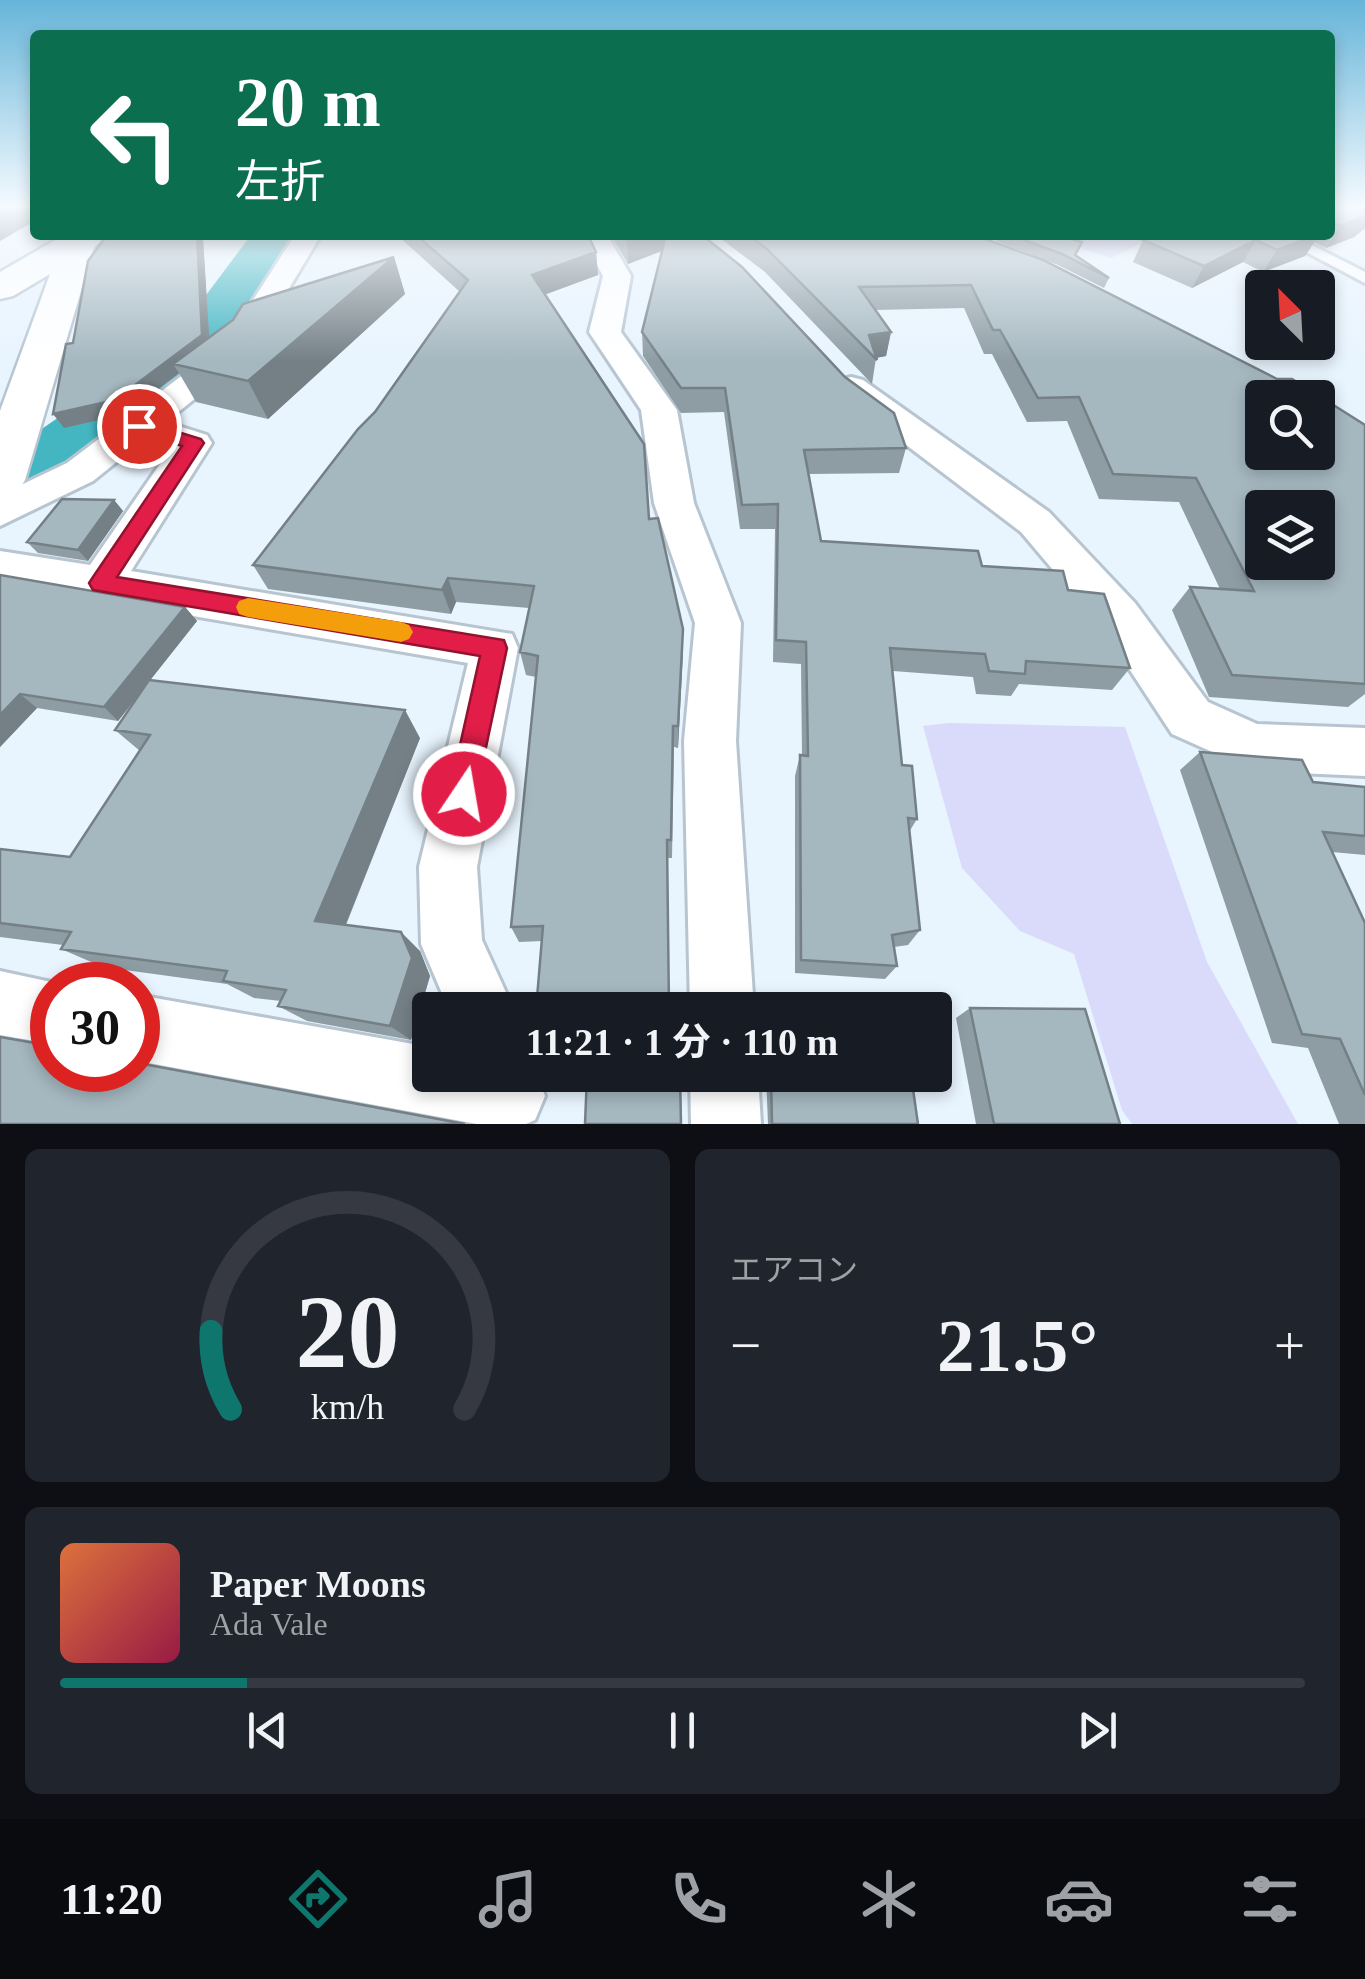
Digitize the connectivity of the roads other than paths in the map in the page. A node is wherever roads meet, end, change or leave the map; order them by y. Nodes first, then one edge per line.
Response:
1 (51, 257) edge
2 (77, 257) edge
3 (294, 257) edge
4 (607, 257) edge
5 (1325, 257) edge
6 (1365, 278) edge
7 (0, 288) edge
8 (830, 364) edge
9 (139, 426) junction
10 (1, 487) edge
11 (0, 567) edge
12 (101, 583) junction
13 (1365, 752) edge
14 (474, 992) edge
15 (721, 992) edge
16 (0, 1003) edge
17 (30, 1008) edge
18 (160, 1032) edge
19 (725, 1092) edge
20 (510, 1098) edge
21 (726, 1124) edge

1 - 7 street
2 - 10 street
3 - 9 street
4 - 15 street
5 - 6 lane
8 - 13 street
9 - 10 street
9 - 12 street
11 - 12 street
12 - 14 street
16 - 17 street
18 - 20 street
19 - 21 street

